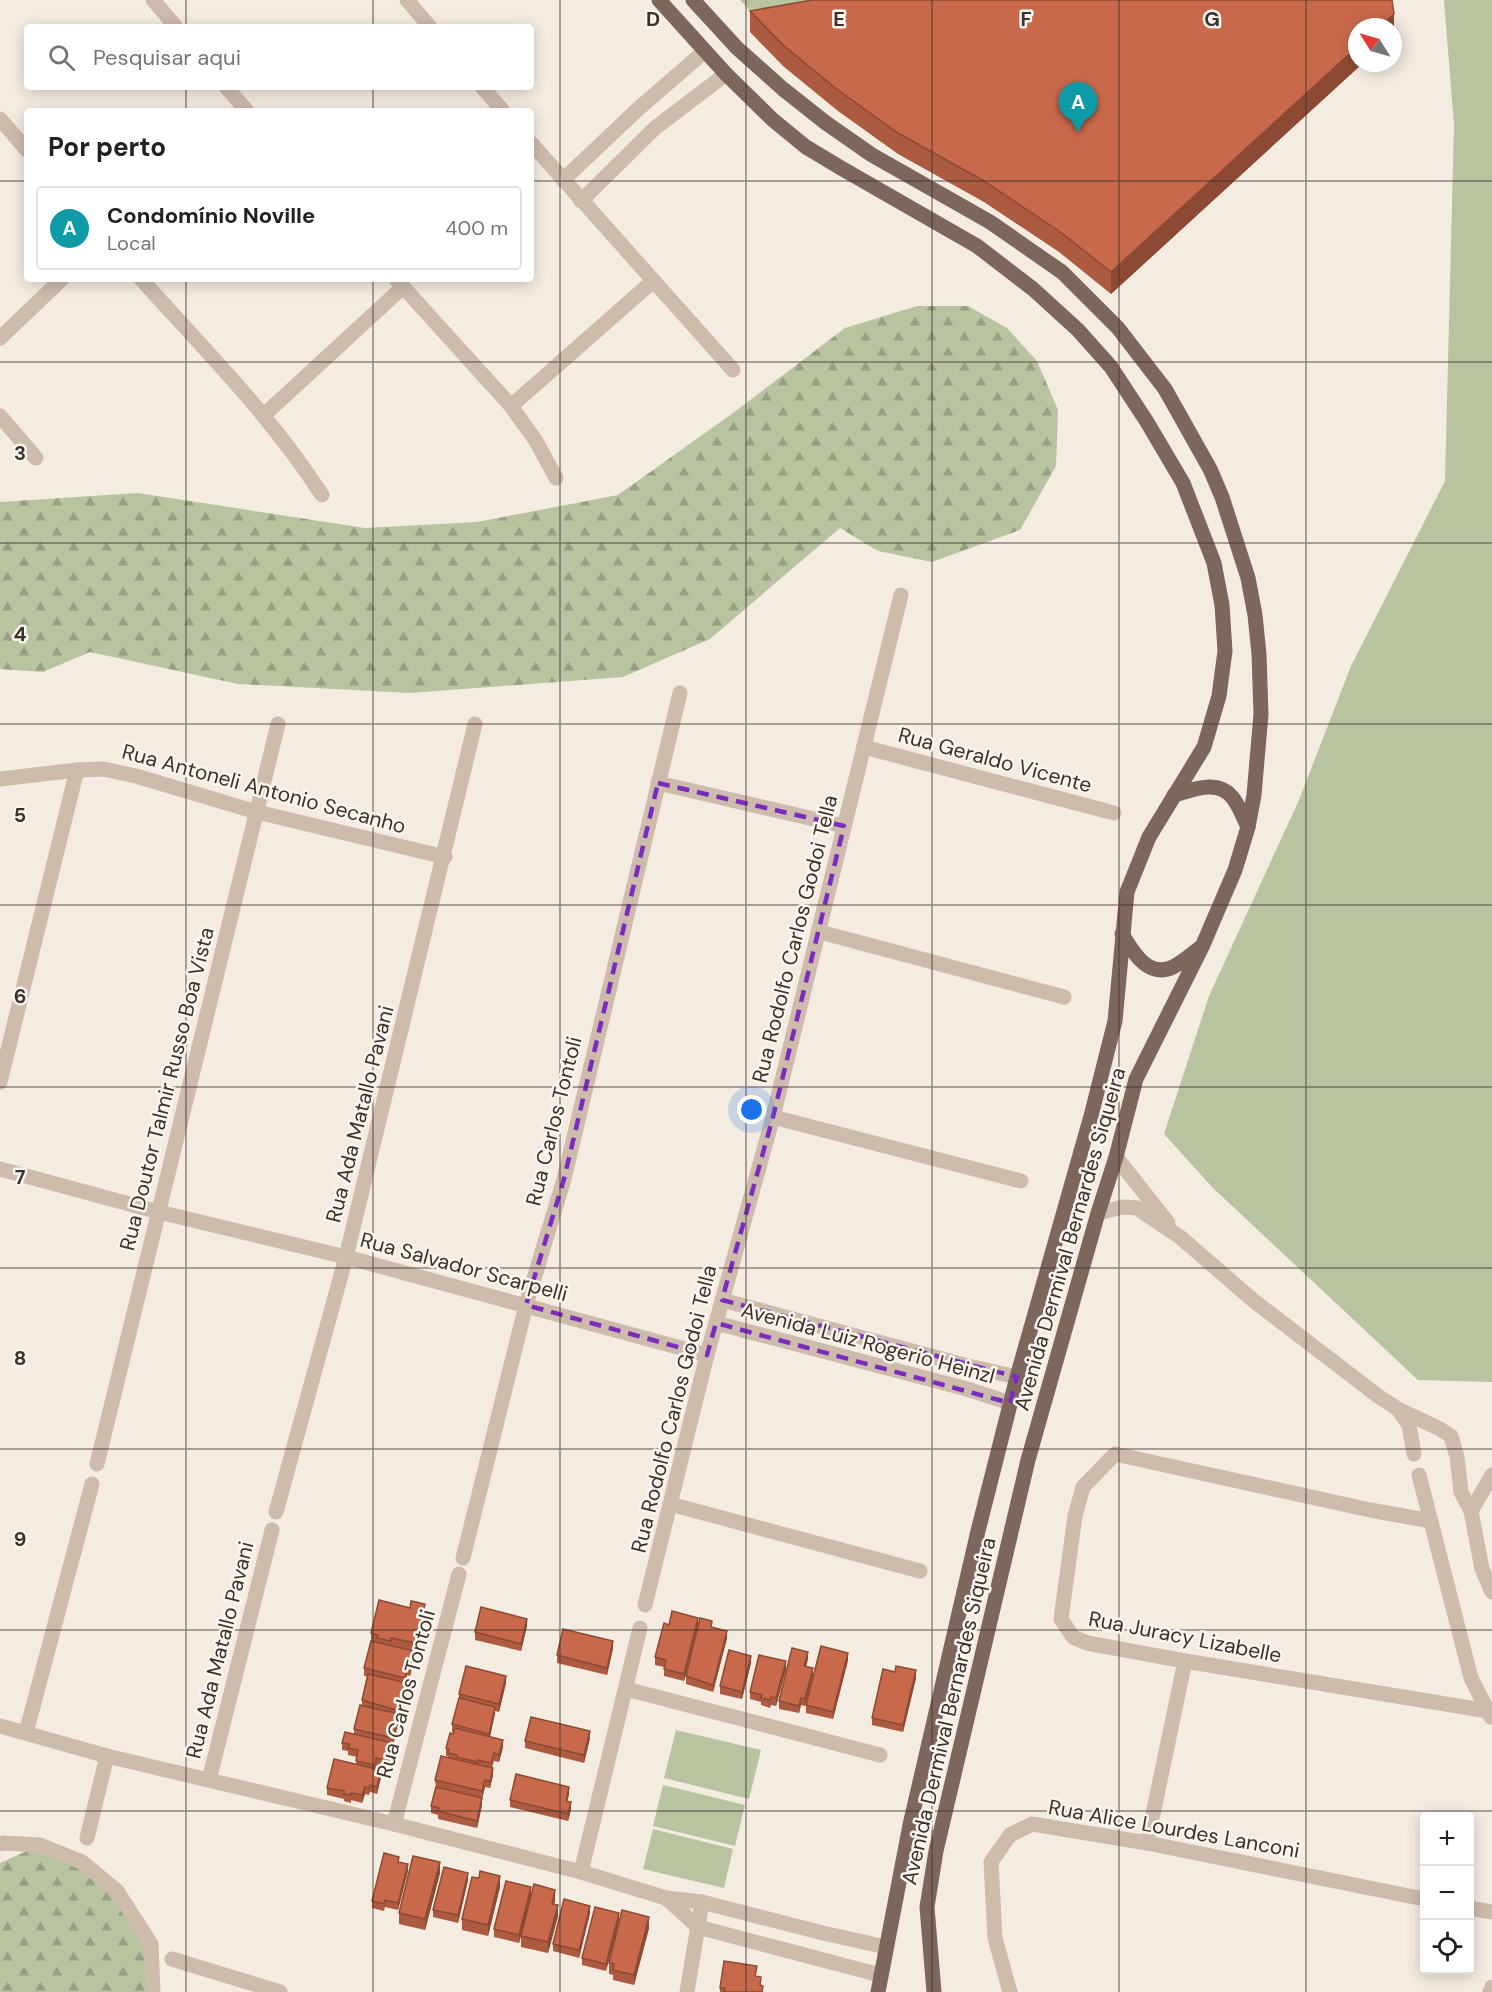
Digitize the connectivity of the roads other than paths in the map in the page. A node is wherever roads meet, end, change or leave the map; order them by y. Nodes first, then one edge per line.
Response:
1 (153, 0) edge
2 (407, 0) edge
3 (659, 0) edge
4 (693, 0) edge
5 (173, 24) edge
6 (427, 24) edge
7 (705, 51) junction
8 (726, 74) junction
9 (229, 90) edge
10 (485, 90) edge
11 (244, 108) edge
12 (500, 108) edge
13 (0, 119) edge
14 (534, 146) edge
15 (24, 147) edge
16 (563, 180) junction
17 (581, 201) junction
18 (653, 281) junction
19 (60, 282) edge
20 (144, 282) edge
21 (399, 283) edge
22 (0, 338) edge
23 (733, 370) dead end
24 (511, 406) junction
25 (264, 415) junction
26 (0, 416) edge
27 (36, 458) dead end
28 (556, 478) dead end
29 (322, 495) dead end
30 (900, 595) dead end
31 (680, 693) dead end
32 (278, 724) dead end
33 (475, 724) dead end
34 (864, 747) junction
35 (77, 770) junction
36 (0, 779) edge
37 (658, 783) junction
38 (1174, 795) junction
39 (257, 812) junction
40 (1114, 813) dead end
41 (844, 826) junction
42 (1248, 826) junction
43 (445, 857) junction
44 (820, 932) junction
45 (1122, 934) junction
46 (1202, 947) junction
47 (1064, 998) dead end
48 (0, 1082) edge
49 (773, 1118) junction
50 (1116, 1157) junction
51 (0, 1169) edge
52 (1021, 1181) dead end
53 (159, 1212) junction
54 (1098, 1213) junction
55 (1180, 1238) junction
56 (346, 1257) junction
57 (722, 1300) junction
58 (526, 1305) junction
59 (716, 1323) junction
60 (707, 1355) junction
61 (1017, 1377) junction
62 (1010, 1403) junction
63 (1398, 1409) junction
64 (1414, 1454) dead end
65 (97, 1464) dead end
66 (1419, 1475) dead end
67 (1492, 1475) edge
68 (92, 1484) dead end
69 (670, 1504) junction
70 (1470, 1511) junction
71 (276, 1512) dead end
72 (1431, 1521) junction
73 (272, 1530) dead end
74 (463, 1558) dead end
75 (920, 1571) dead end
76 (459, 1574) dead end
77 (1492, 1592) edge
78 (645, 1605) dead end
79 (640, 1628) dead end
80 (1185, 1661) junction
81 (626, 1689) junction
82 (1490, 1715) edge
83 (0, 1726) edge
84 (26, 1733) junction
85 (880, 1755) dead end
86 (107, 1756) junction
87 (209, 1780) junction
88 (394, 1824) junction
89 (87, 1838) dead end
90 (1147, 1843) junction
91 (0, 1844) edge
92 (581, 1872) junction
93 (666, 1898) junction
94 (1420, 1898) edge
95 (702, 1902) junction
96 (1474, 1909) edge
97 (1492, 1912) edge
98 (698, 1927) junction
99 (886, 1947) junction
100 (172, 1959) dead end
101 (880, 1975) junction
102 (1492, 1987) edge
103 (153, 1992) edge
104 (280, 1992) edge
105 (687, 1992) edge
106 (878, 1992) edge
107 (934, 1992) edge
108 (1010, 1992) edge
109 (1490, 1992) edge

1 - 5 street
2 - 6 street
3 - 7 main road, Avenida Dermival Bernardes Siqueira
4 - 42 main road, Avenida Dermival Bernardes Siqueira
7 - 8 main road, Avenida Dermival Bernardes Siqueira
7 - 16 street
8 - 17 street
8 - 38 main road, Avenida Dermival Bernardes Siqueira
9 - 11 street
10 - 12 street
13 - 15 street
14 - 16 street
16 - 17 street
17 - 18 street
18 - 23 street
18 - 24 street
19 - 22 street
20 - 25 street
21 - 24 street
21 - 25 street
24 - 28 street
25 - 29 street
26 - 27 street
30 - 34 street, Rua Rodolfo Carlos Godoi Tella
31 - 37 street, Rua Carlos Tontoli
32 - 39 street, Rua Doutor Talmir Russo Boa Vista
33 - 43 street, Rua Ada Matallo Pavani
34 - 40 street, Rua Geraldo Vicente
34 - 41 street, Rua Rodolfo Carlos Godoi Tella
35 - 36 street, Rua Antoneli Antonio Secanho
35 - 39 street, Rua Antoneli Antonio Secanho
35 - 48 street
37 - 41 street
37 - 58 street, Rua Carlos Tontoli
38 - 42 main road
38 - 45 main road, Avenida Dermival Bernardes Siqueira
39 - 43 street, Rua Antoneli Antonio Secanho
39 - 53 street, Rua Doutor Talmir Russo Boa Vista
41 - 44 street, Rua Rodolfo Carlos Godoi Tella
42 - 46 main road, Avenida Dermival Bernardes Siqueira
43 - 56 street, Rua Ada Matallo Pavani
44 - 47 street
44 - 49 street, Rua Rodolfo Carlos Godoi Tella
45 - 46 main road
45 - 61 main road, Avenida Dermival Bernardes Siqueira
46 - 50 main road, Avenida Dermival Bernardes Siqueira
49 - 52 street
49 - 57 street, Rua Rodolfo Carlos Godoi Tella
50 - 54 main road, Avenida Dermival Bernardes Siqueira
50 - 55 street
51 - 53 street, Rua Salvador Scarpelli
53 - 56 street, Rua Salvador Scarpelli
53 - 65 street, Rua Doutor Talmir Russo Boa Vista
54 - 55 street
54 - 107 main road, Avenida Dermival Bernardes Siqueira
55 - 63 street
56 - 58 street, Rua Salvador Scarpelli
56 - 71 street, Rua Ada Matallo Pavani
57 - 59 street, Rua Rodolfo Carlos Godoi Tella
57 - 61 street, Avenida Luiz Rogerio Heinzl
58 - 60 street, Rua Salvador Scarpelli
58 - 74 street, Rua Carlos Tontoli
59 - 60 street, Rua Rodolfo Carlos Godoi Tella
59 - 62 street, Avenida Luiz Rogerio Heinzl
60 - 69 street, Rua Rodolfo Carlos Godoi Tella
61 - 62 main road, Avenida Dermival Bernardes Siqueira
62 - 99 main road, Avenida Dermival Bernardes Siqueira
63 - 64 street
63 - 70 street
66 - 72 street
67 - 70 street
68 - 84 street
69 - 75 street
69 - 78 street, Rua Rodolfo Carlos Godoi Tella
70 - 77 street
72 - 80 street, Rua Juracy Lizabelle
72 - 82 street
73 - 87 street, Rua Ada Matallo Pavani
76 - 88 street, Rua Carlos Tontoli
79 - 81 street
80 - 82 street, Rua Juracy Lizabelle
80 - 90 street
81 - 85 street
81 - 92 street
83 - 84 street
84 - 86 street
86 - 87 street
86 - 89 street
87 - 88 street
88 - 92 street
90 - 94 street, Rua Alice Lourdes Lanconi
90 - 108 street, Rua Alice Lourdes Lanconi
91 - 103 street
92 - 93 street
93 - 95 street
93 - 98 street
95 - 98 street
95 - 99 street
96 - 97 street
98 - 101 street
98 - 105 street
99 - 101 main road, Avenida Dermival Bernardes Siqueira
100 - 104 street
101 - 106 main road, Avenida Dermival Bernardes Siqueira
102 - 109 street

